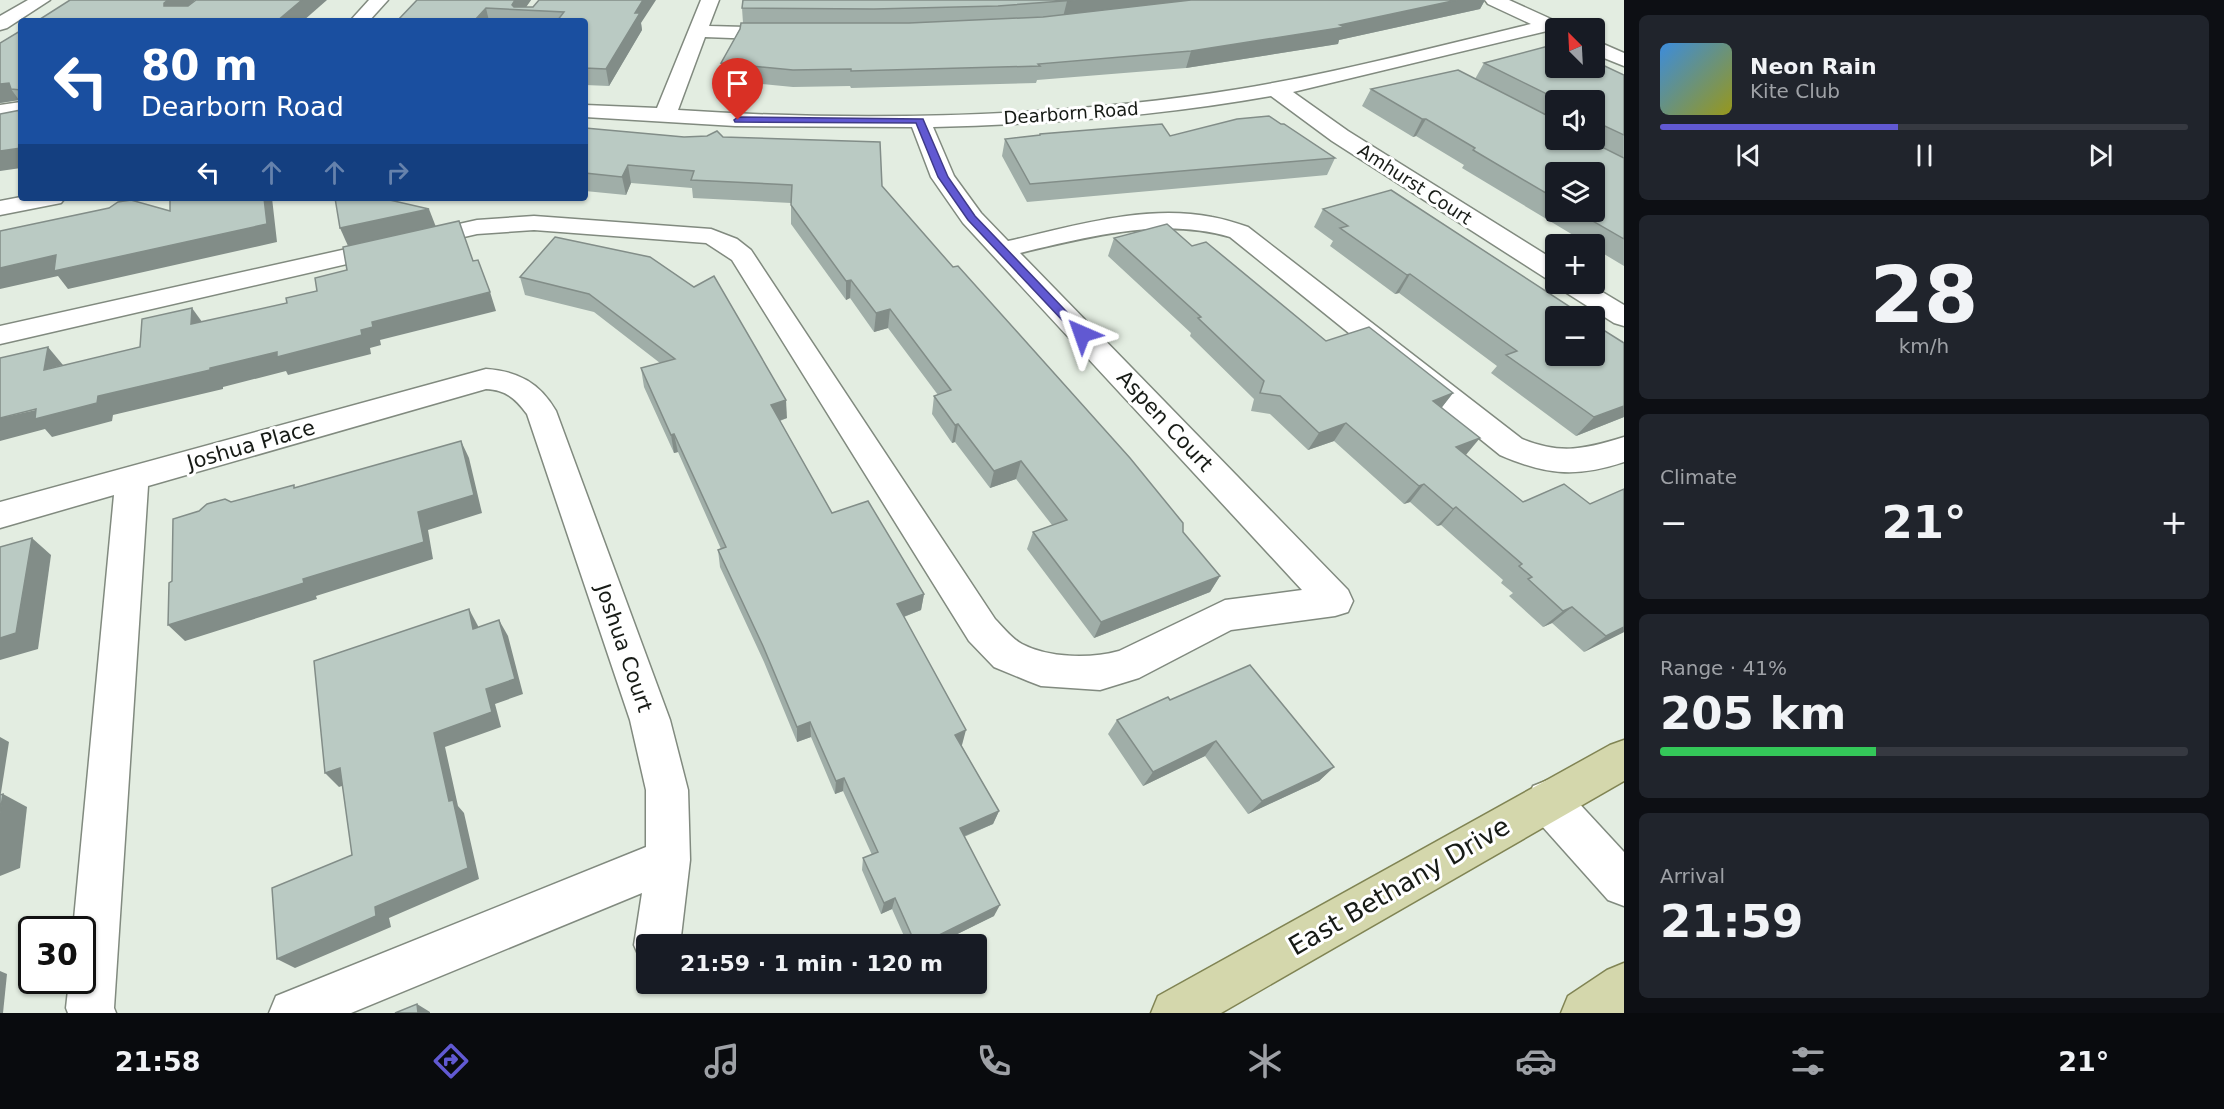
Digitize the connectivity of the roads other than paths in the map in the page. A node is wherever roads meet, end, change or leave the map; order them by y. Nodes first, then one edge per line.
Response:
1 (40, 0) edge
2 (379, 0) edge
3 (710, 0) edge
4 (1494, 0) edge
5 (362, 18) edge
6 (0, 24) edge
7 (1545, 24) edge
8 (1545, 29) edge
9 (698, 31) junction
10 (803, 34) edge
11 (1605, 51) edge
12 (1413, 58) junction
13 (1624, 60) edge
14 (1444, 74) edge
15 (1277, 90) junction
16 (18, 108) edge
17 (0, 111) edge
18 (588, 111) edge
19 (665, 115) junction
20 (920, 121) junction
21 (37, 201) edge
22 (0, 208) edge
23 (1003, 250) junction
24 (1545, 266) edge
25 (1587, 294) edge
26 (1624, 317) edge
27 (0, 335) edge
28 (502, 380) joint
29 (1624, 449) edge
30 (132, 478) junction
31 (0, 515) edge
32 (1624, 759) edge
33 (1548, 801) junction
34 (668, 860) junction
35 (1624, 884) edge
36 (658, 934) edge
37 (1624, 987) edge
38 (92, 1013) edge
39 (293, 1013) edge
40 (1175, 1013) edge
41 (1585, 1013) edge

1 - 6 street
2 - 5 street
3 - 9 street
4 - 7 street
8 - 12 street, Dearborn Road
9 - 10 street
9 - 19 street
11 - 13 street
12 - 14 street
12 - 15 street, Dearborn Road
15 - 20 street, Dearborn Road
15 - 24 street, Amhurst Court
16 - 17 street
18 - 19 street, Dearborn Road
19 - 20 street, Dearborn Road
20 - 23 street, Aspen Court
21 - 22 street
23 - 27 street, Aspen Court
23 - 29 street
25 - 26 street
28 - 30 street, Joshua Place
28 - 34 street, Joshua Court
30 - 31 street, Joshua Place
30 - 38 street
32 - 33 main road, East Bethany Drive
33 - 35 street
33 - 40 main road, East Bethany Drive
34 - 36 street, Joshua Court
34 - 39 street
37 - 41 main road

